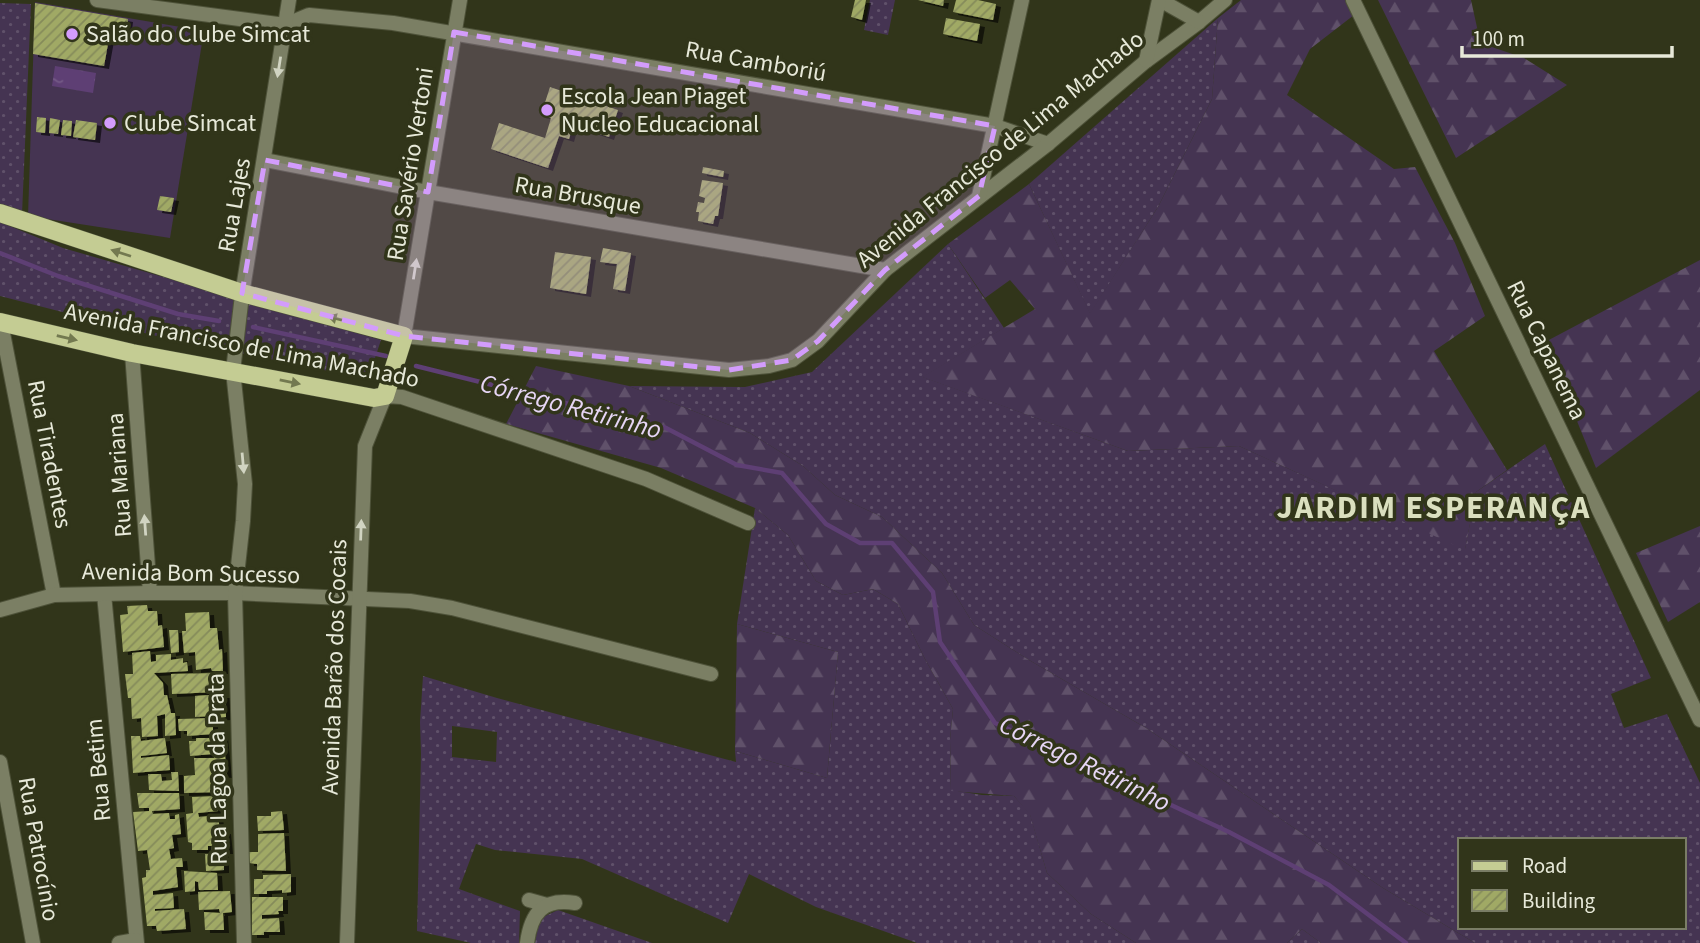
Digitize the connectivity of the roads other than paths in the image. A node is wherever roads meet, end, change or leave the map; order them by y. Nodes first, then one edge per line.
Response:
1 (97, 0) edge
2 (289, 0) edge
3 (460, 0) edge
4 (1021, 0) edge
5 (1159, 0) edge
6 (1225, 0) edge
7 (1353, 0) edge
8 (126, 2) edge
9 (1199, 22) junction
10 (285, 25) junction
11 (454, 32) junction
12 (1146, 61) junction
13 (995, 126) junction
14 (1048, 144) junction
15 (265, 160) junction
16 (428, 192) junction
17 (979, 196) junction
18 (0, 213) edge
19 (885, 270) junction
20 (242, 293) junction
21 (0, 323) edge
22 (404, 336) junction
23 (132, 353) junction
24 (233, 371) junction
25 (386, 396) junction
26 (748, 523) dead end
27 (150, 593) junction
28 (235, 593) junction
29 (104, 594) junction
30 (54, 595) junction
31 (359, 599) junction
32 (0, 610) edge
33 (711, 674) dead end
34 (1700, 720) edge
35 (0, 762) edge
36 (529, 900) dead end
37 (575, 903) dead end
38 (547, 905) junction
39 (136, 942) edge
40 (33, 943) edge
41 (119, 943) edge
42 (244, 943) edge
43 (347, 943) edge
44 (527, 943) edge

1 - 8 street
2 - 10 street, Rua Lajes
3 - 11 street, Rua Savério Vertoni
4 - 13 street
5 - 9 street
5 - 12 street
6 - 9 street, Avenida Francisco de Lima Machado
7 - 34 street, Rua Capanema
8 - 10 street
9 - 12 street, Avenida Francisco de Lima Machado
10 - 11 street, Rua Camboriú
10 -> 15 street, Rua Lajes
11 - 13 street, Rua Camboriú
11 - 16 street, Rua Savério Vertoni
12 - 14 street, Avenida Francisco de Lima Machado
13 - 14 street, Rua Camboriú
13 - 17 street
14 - 17 street, Avenida Francisco de Lima Machado
15 - 16 street, Rua Brusque
15 - 20 street, Rua Lajes
16 - 19 street, Rua Brusque
22 -> 16 street, Rua Savério Vertoni
17 - 19 street, Avenida Francisco de Lima Machado
20 -> 18 main road, Avenida Francisco de Lima Machado
19 - 22 street, Avenida Francisco de Lima Machado
22 -> 20 main road, Avenida Francisco de Lima Machado
20 - 24 street, Rua Lajes
21 -> 23 main road, Avenida Francisco de Lima Machado
21 - 30 street, Rua Tiradentes
22 - 25 main road
23 - 24 main road, Avenida Francisco de Lima Machado
27 -> 23 street, Rua Mariana
24 -> 25 main road, Avenida Francisco de Lima Machado
24 -> 28 street, Rua Lagoa da Prata
25 - 26 street, Avenida Francisco de Lima Machado
31 -> 25 street, Avenida Barão dos Cocais
27 - 28 street, Avenida Bom Sucesso
27 - 29 street, Avenida Bom Sucesso
28 - 31 street, Avenida Bom Sucesso
28 - 42 street, Rua Lagoa da Prata
29 - 30 street, Avenida Bom Sucesso
29 - 39 street, Rua Betim
30 - 32 street, Avenida Bom Sucesso
31 - 33 street, Avenida Bom Sucesso
31 - 43 street, Avenida Barão dos Cocais
35 - 40 street, Rua Patrocínio
36 - 38 street
37 - 38 street
38 - 44 street
39 - 41 street

